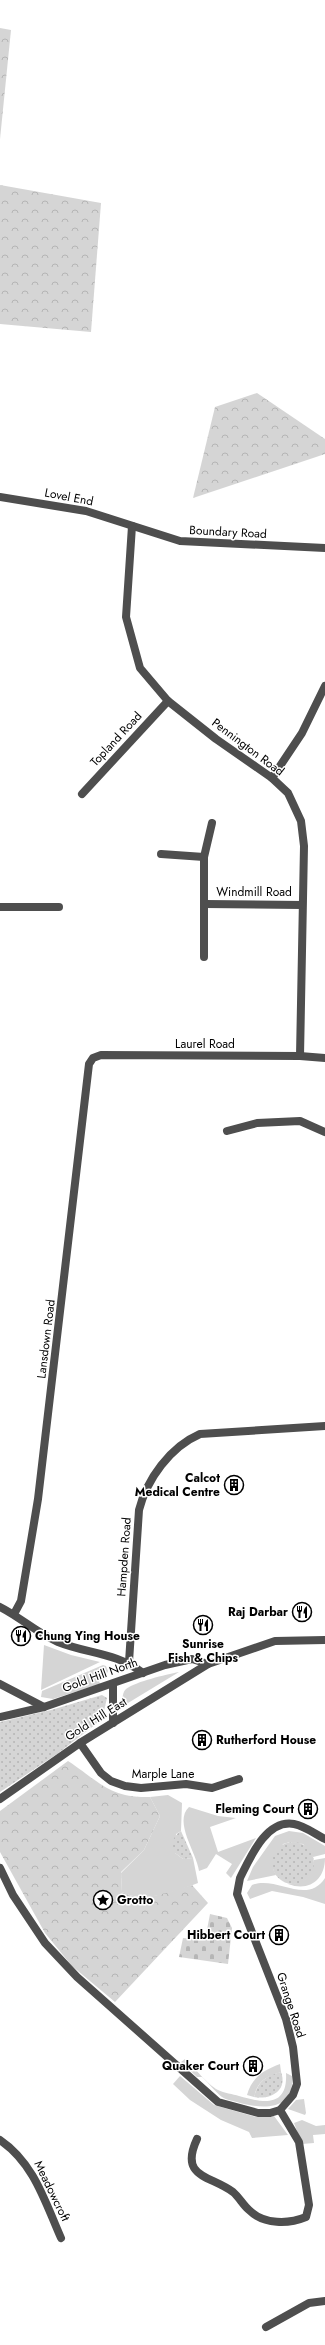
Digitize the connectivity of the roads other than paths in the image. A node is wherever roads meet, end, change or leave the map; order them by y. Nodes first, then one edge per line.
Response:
1 (0, 496) edge
2 (132, 526) junction
3 (325, 548) edge
4 (325, 686) edge
5 (168, 701) junction
6 (272, 778) junction
7 (82, 794) dead end
8 (212, 824) dead end
9 (161, 854) dead end
10 (204, 857) junction
11 (206, 904) junction
12 (302, 905) junction
13 (0, 907) edge
14 (59, 907) dead end
15 (204, 957) dead end
16 (300, 1056) junction
17 (325, 1058) edge
18 (89, 1064) joint
19 (228, 1131) dead end
20 (325, 1132) edge
21 (325, 1426) edge
22 (0, 1607) edge
23 (14, 1614) junction
24 (325, 1640) edge
25 (129, 1662) junction
26 (208, 1664) junction
27 (143, 1673) junction
28 (0, 1684) edge
29 (113, 1685) junction
30 (44, 1707) junction
31 (0, 1717) edge
32 (113, 1723) junction
33 (80, 1743) junction
34 (239, 1779) dead end
35 (0, 1799) edge
36 (325, 1839) edge
37 (0, 1868) edge
38 (280, 2110) junction
39 (198, 2139) dead end
40 (0, 2140) edge
41 (61, 2238) dead end
42 (325, 2301) edge
43 (266, 2327) dead end

1 - 2 street, Lovel End
2 - 3 street, Boundary Road
2 - 5 street, Pennington Road
4 - 6 street
5 - 6 street, Pennington Road
5 - 7 street, Topland Road
6 - 12 street, Pennington Road
8 - 10 street, Windmill Road
9 - 10 street
10 - 11 street, Windmill Road
11 - 12 street, Windmill Road
11 - 15 street, Windmill Road
12 - 16 street, Pennington Road
13 - 14 street
16 - 17 street, Laurel Road
16 - 18 street, Laurel Road
18 - 23 street, Lansdown Road
19 - 20 street
21 - 25 street, Hampden Road
22 - 23 street
23 - 25 street
24 - 26 street, Gold Hill East
25 - 27 street
26 - 27 street, Gold Hill North
26 - 32 street, Gold Hill East
27 - 29 street, Gold Hill North
28 - 30 street
29 - 30 street, Gold Hill North
29 - 32 street
30 - 31 street, Gold Hill North
32 - 33 street, Gold Hill East
33 - 34 street, Marple Lane
33 - 35 street, Gold Hill East
36 - 38 street, Grange Road
37 - 38 street
38 - 39 street
40 - 41 street, Meadowcroft
42 - 43 street

